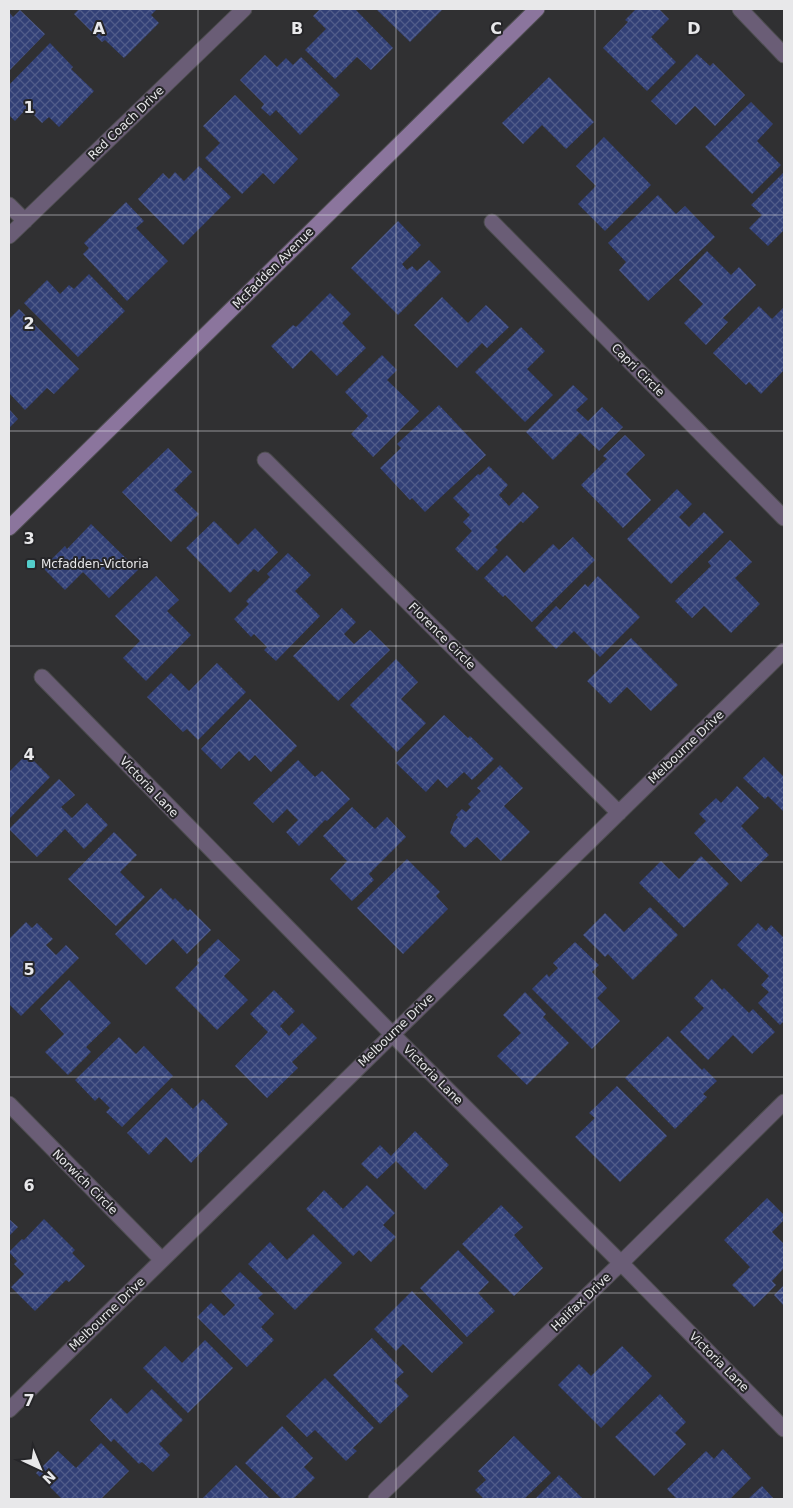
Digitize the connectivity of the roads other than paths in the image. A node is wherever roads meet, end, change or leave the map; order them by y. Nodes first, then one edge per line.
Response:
1 (244, 9) edge
2 (537, 9) edge
3 (740, 9) edge
4 (784, 55) edge
5 (9, 205) edge
6 (25, 221) junction
7 (492, 222) dead end
8 (9, 236) edge
9 (265, 460) dead end
10 (784, 518) edge
11 (9, 528) edge
12 (784, 651) edge
13 (42, 678) dead end
14 (618, 813) junction
15 (392, 1034) junction
16 (784, 1102) edge
17 (9, 1104) edge
18 (162, 1260) junction
19 (621, 1263) junction
20 (9, 1410) edge
21 (784, 1429) edge
22 (386, 1496) edge

1 - 6 street, Red Coach Drive
2 - 11 street, McFadden Avenue
3 - 4 street
5 - 6 street
6 - 8 street, Red Coach Drive
7 - 10 street, Capri Circle
9 - 14 street, Florence Circle
12 - 14 street, Melbourne Drive
13 - 15 street, Victoria Lane
14 - 15 street, Melbourne Drive
15 - 18 street, Melbourne Drive
15 - 19 street, Victoria Lane
16 - 19 street, Halifax Drive
17 - 18 street, Norwich Circle
18 - 20 street, Melbourne Drive
19 - 21 street, Victoria Lane
19 - 22 street, Halifax Drive

